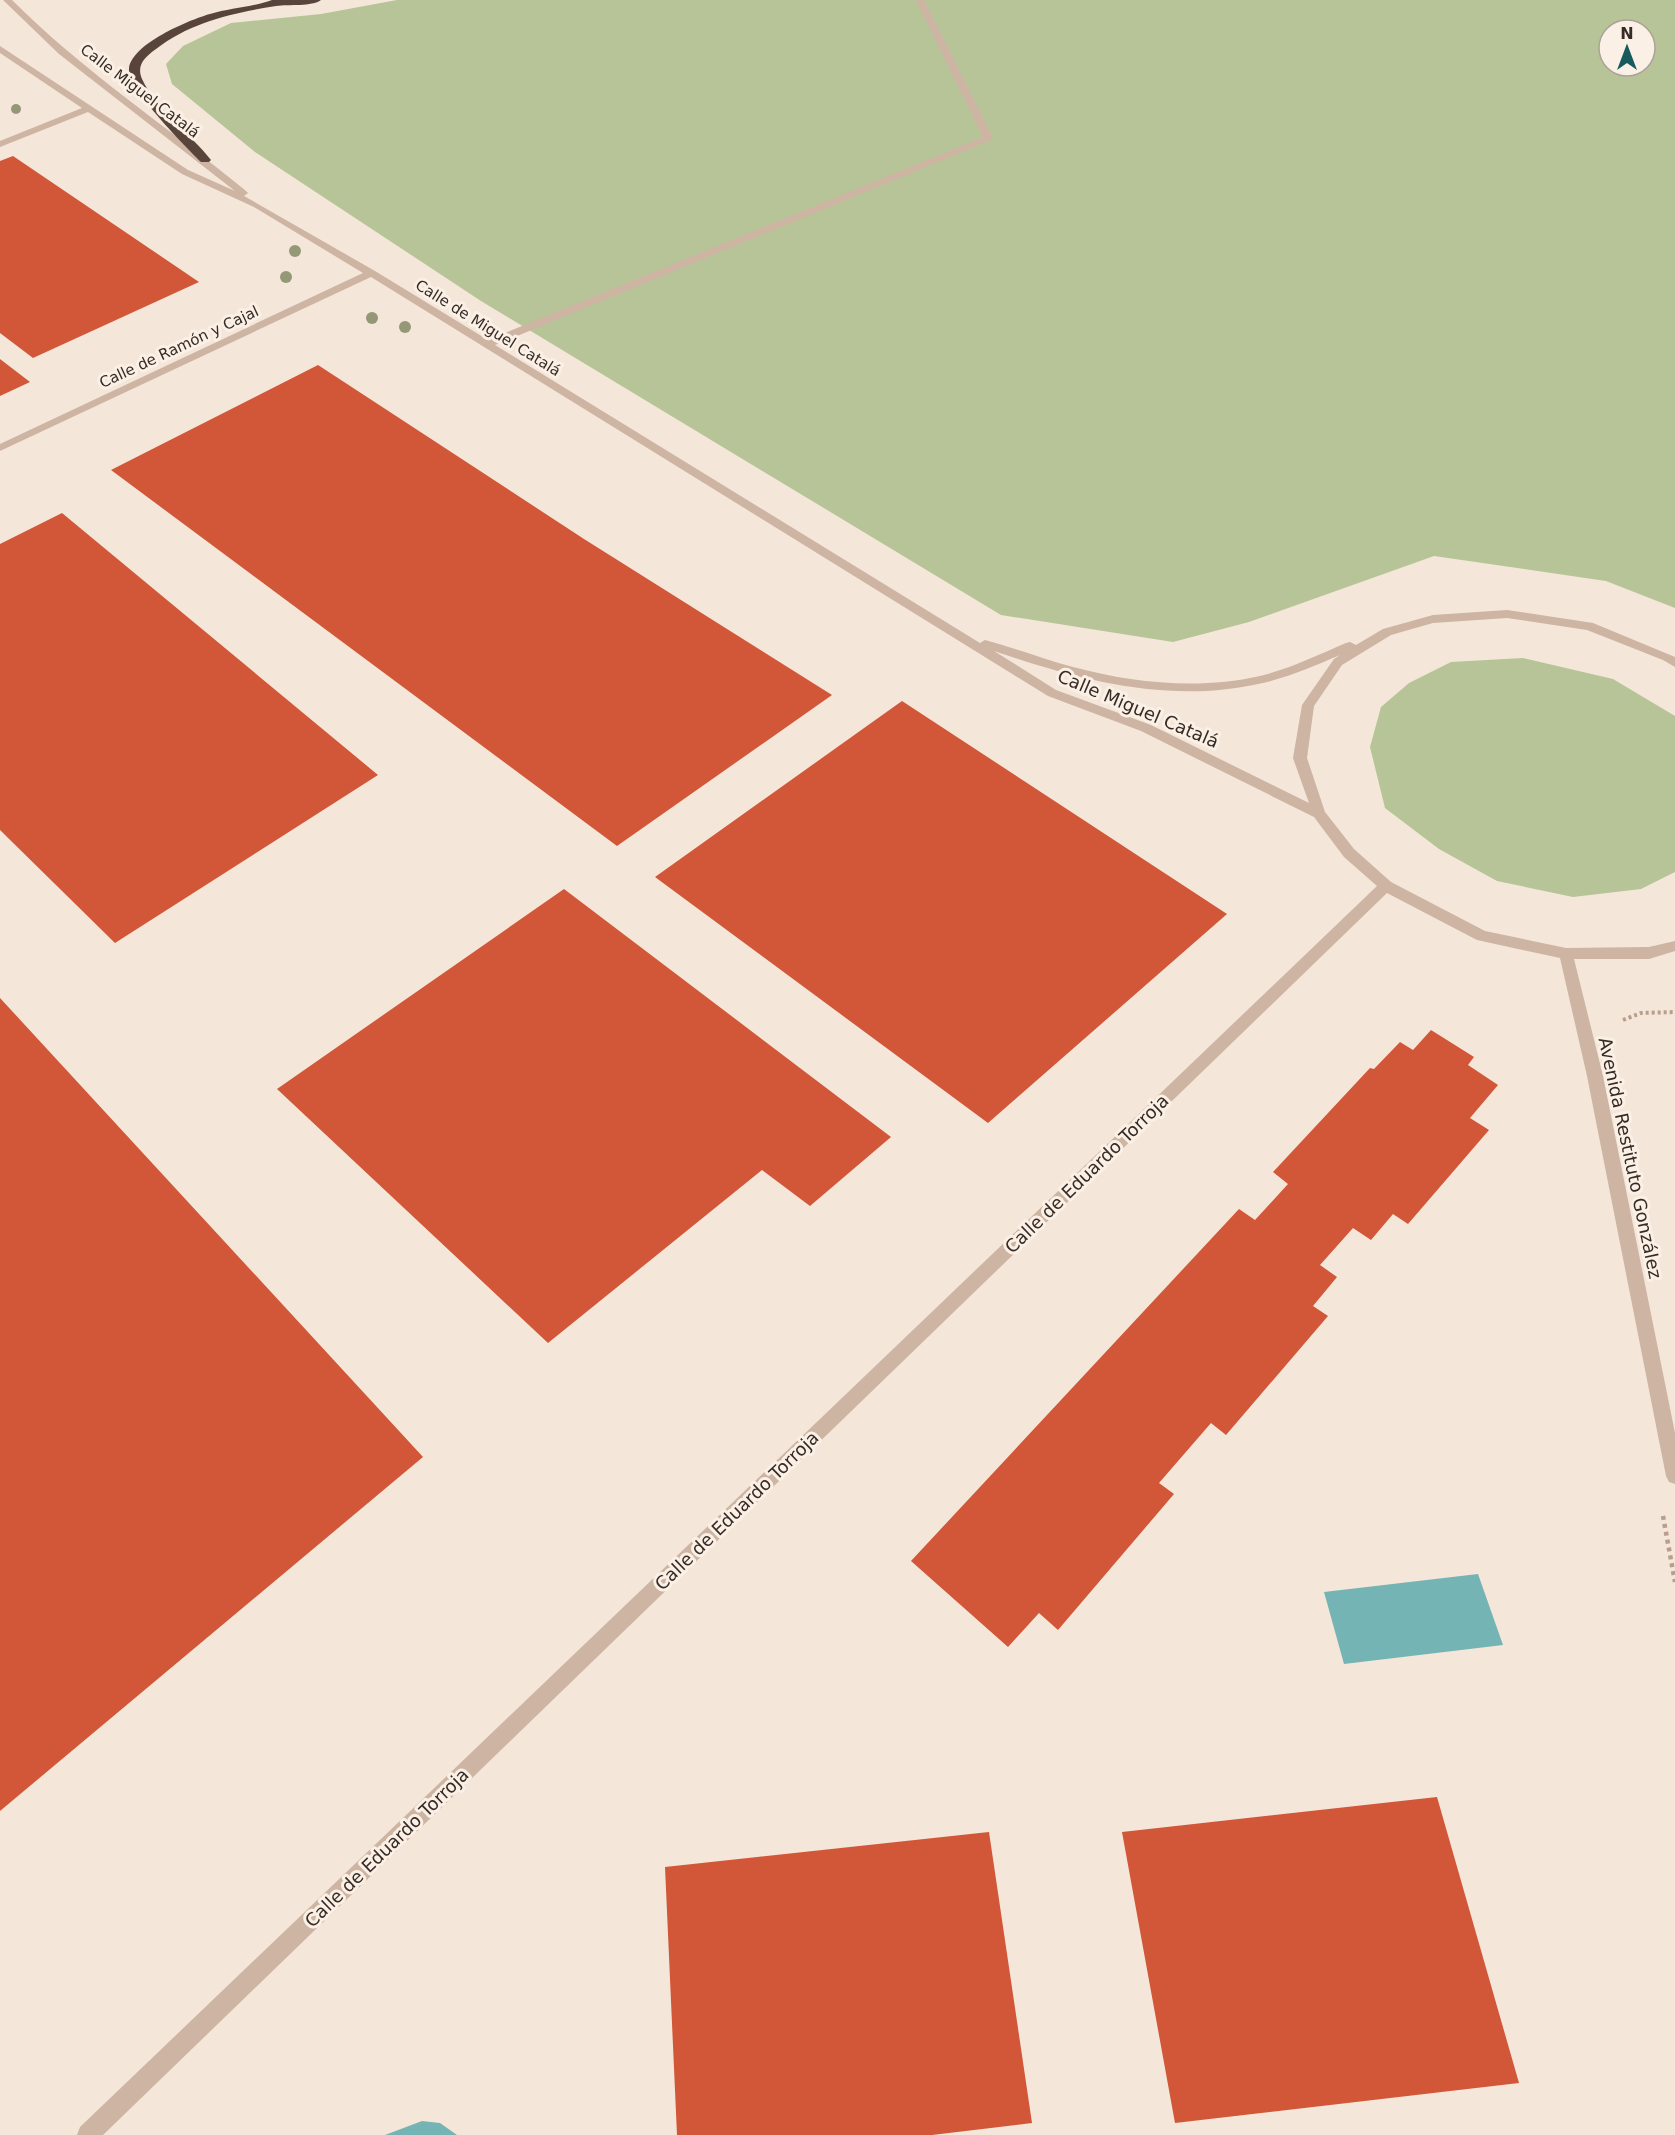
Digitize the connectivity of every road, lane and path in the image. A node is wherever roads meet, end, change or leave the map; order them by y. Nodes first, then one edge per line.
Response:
1 (7, 0) edge
2 (316, 0) edge
3 (920, 0) edge
4 (230, 1) edge
5 (285, 2) junction
6 (0, 49) edge
7 (89, 108) junction
8 (0, 144) edge
9 (205, 160) junction
10 (257, 204) junction
11 (371, 273) junction
12 (486, 345) junction
13 (0, 448) edge
14 (1387, 632) junction
15 (958, 635) junction
16 (1675, 663) edge
17 (1319, 814) junction
18 (1386, 886) junction
19 (1675, 946) edge
20 (1649, 953) junction
21 (1566, 954) junction
22 (1675, 955) edge
23 (1675, 1476) edge
24 (88, 2135) edge

1 - 9 street, Calle Miguel Catalá
2 - 5 highway
3 - 12 street
4 - 5 highway
5 - 9 highway
6 - 7 street, Calle de Miguel Catalá
7 - 8 street
7 - 10 street, Calle de Miguel Catalá
9 - 10 street, Calle Miguel Catalá
10 - 11 street, Calle de Miguel Catalá
11 - 12 street, Calle de Miguel Catalá
11 - 13 street, Calle de Ramón y Cajal
12 - 15 street, Calle de Miguel Catalá
14 - 15 street, Calle Miguel Catalá
14 - 16 street
14 - 17 street
15 - 17 street, Calle Miguel Catalá
17 - 18 street
18 - 21 street
18 - 24 street, Calle de Eduardo Torroja
19 - 20 street
20 - 21 street
20 - 22 street
21 - 23 street, Avenida Restituto González

